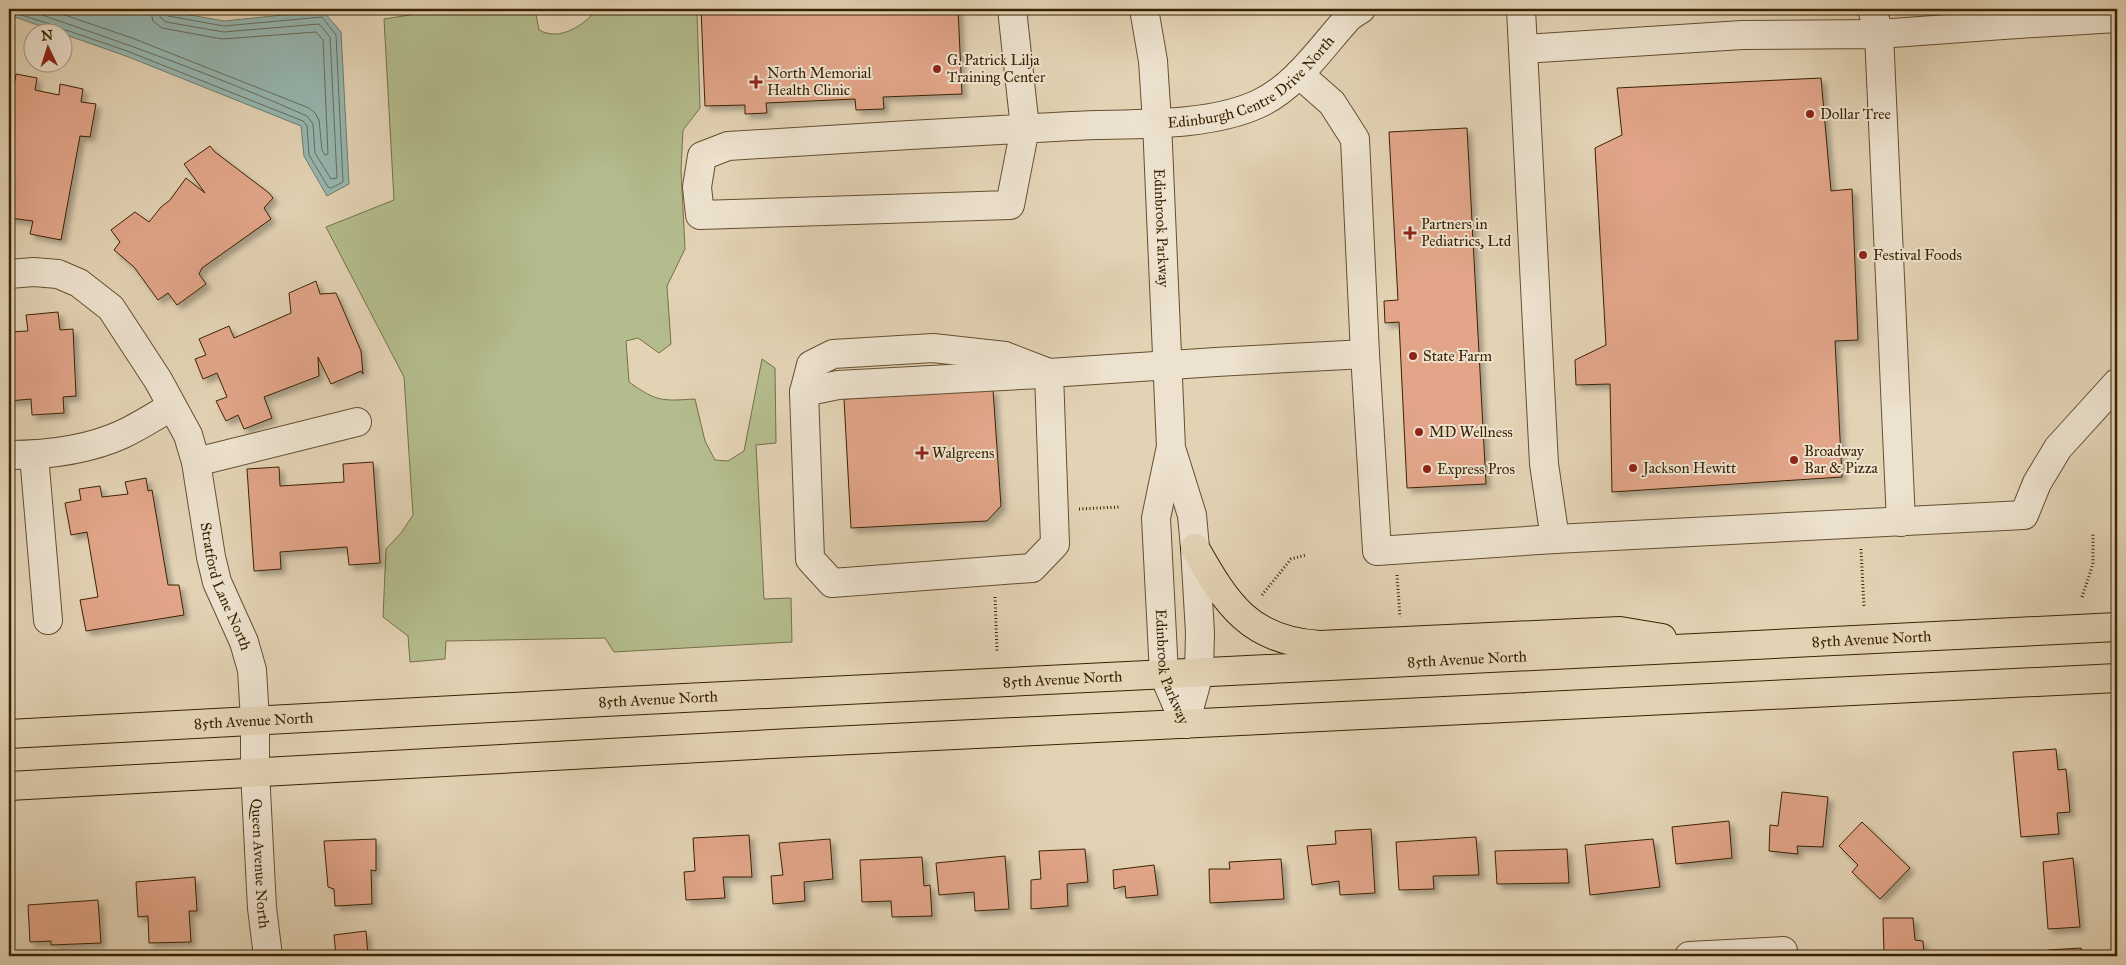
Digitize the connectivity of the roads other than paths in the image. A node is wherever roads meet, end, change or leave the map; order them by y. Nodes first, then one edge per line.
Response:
1 (1012, 9) edge
2 (1144, 9) edge
3 (1361, 9) edge
4 (1521, 9) edge
5 (1872, 9) edge
6 (2003, 17) edge
7 (2117, 18) edge
8 (1879, 34) junction
9 (1523, 49) junction
10 (1299, 74) junction
11 (1157, 122) junction
12 (1025, 128) junction
13 (9, 274) edge
14 (1365, 354) junction
15 (1167, 365) junction
16 (1049, 373) junction
17 (2117, 383) edge
18 (171, 407) junction
19 (358, 422) dead end
20 (1171, 448) junction
21 (21, 455) edge
22 (196, 462) junction
23 (1901, 522) junction
24 (1555, 539) junction
25 (1195, 548) junction
26 (48, 620) dead end
27 (2117, 627) edge
28 (1713, 647) junction
29 (1199, 673) junction
30 (1164, 675) junction
31 (2117, 678) edge
32 (256, 720) junction
33 (1185, 724) junction
34 (9, 734) edge
35 (255, 771) junction
36 (9, 786) edge
37 (1783, 954) edge
38 (268, 956) edge
39 (1689, 956) edge

1 - 12 street
2 - 11 street, Edinbrook Parkway
3 - 10 street, Edinburgh Centre Drive North
4 - 9 street
5 - 8 street
6 - 7 street
6 - 8 street
8 - 9 street
8 - 23 street
9 - 24 street
10 - 11 street, Edinburgh Centre Drive North
10 - 14 street
11 - 12 street, Edinburgh Centre Drive North
11 - 15 street, Edinbrook Parkway
12 - 12 street
13 - 18 street, Stratford Lane North
14 - 15 street
14 - 24 street
15 - 16 street
15 - 20 street, Edinbrook Parkway
16 - 16 street
17 - 23 street
18 - 21 street
18 - 22 street, Stratford Lane North
19 - 22 street
20 - 25 street, Edinbrook Parkway
20 - 30 street, Edinbrook Parkway
21 - 26 street
22 - 32 street, Stratford Lane North
23 - 24 street
25 - 28 main road
25 - 29 street, Edinbrook Parkway
27 - 28 main road, 85th Avenue North
28 - 29 main road, 85th Avenue North
29 - 30 main road, 85th Avenue North
29 - 33 street, Edinbrook Parkway
30 - 32 main road, 85th Avenue North
30 - 33 street, Edinbrook Parkway
31 - 33 main road
32 - 34 main road, 85th Avenue North
32 - 35 street, Stratford Lane North
33 - 35 main road
35 - 36 main road
35 - 38 street, Queen Avenue North
37 - 39 street

